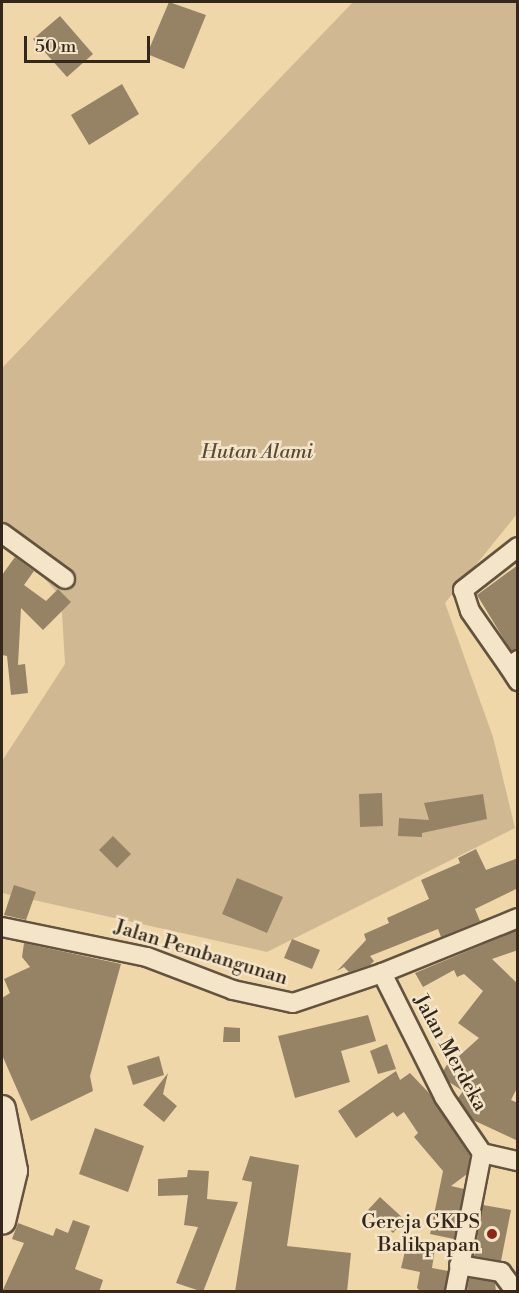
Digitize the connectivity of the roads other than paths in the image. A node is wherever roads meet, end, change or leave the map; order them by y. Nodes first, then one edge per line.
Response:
1 (2, 533) edge
2 (518, 547) edge
3 (65, 579) dead end
4 (515, 669) edge
5 (518, 918) edge
6 (2, 927) edge
7 (382, 973) junction
8 (2, 1109) edge
9 (482, 1152) junction
10 (518, 1161) edge
11 (2, 1221) edge
12 (459, 1264) junction
13 (455, 1292) edge
14 (516, 1292) edge

1 - 3 street
2 - 4 street
5 - 7 street, Jalan Pembangunan
6 - 7 street, Jalan Pembangunan
7 - 9 street, Jalan Merdeka
8 - 11 street
9 - 10 street
9 - 12 street
12 - 13 street
12 - 14 street

